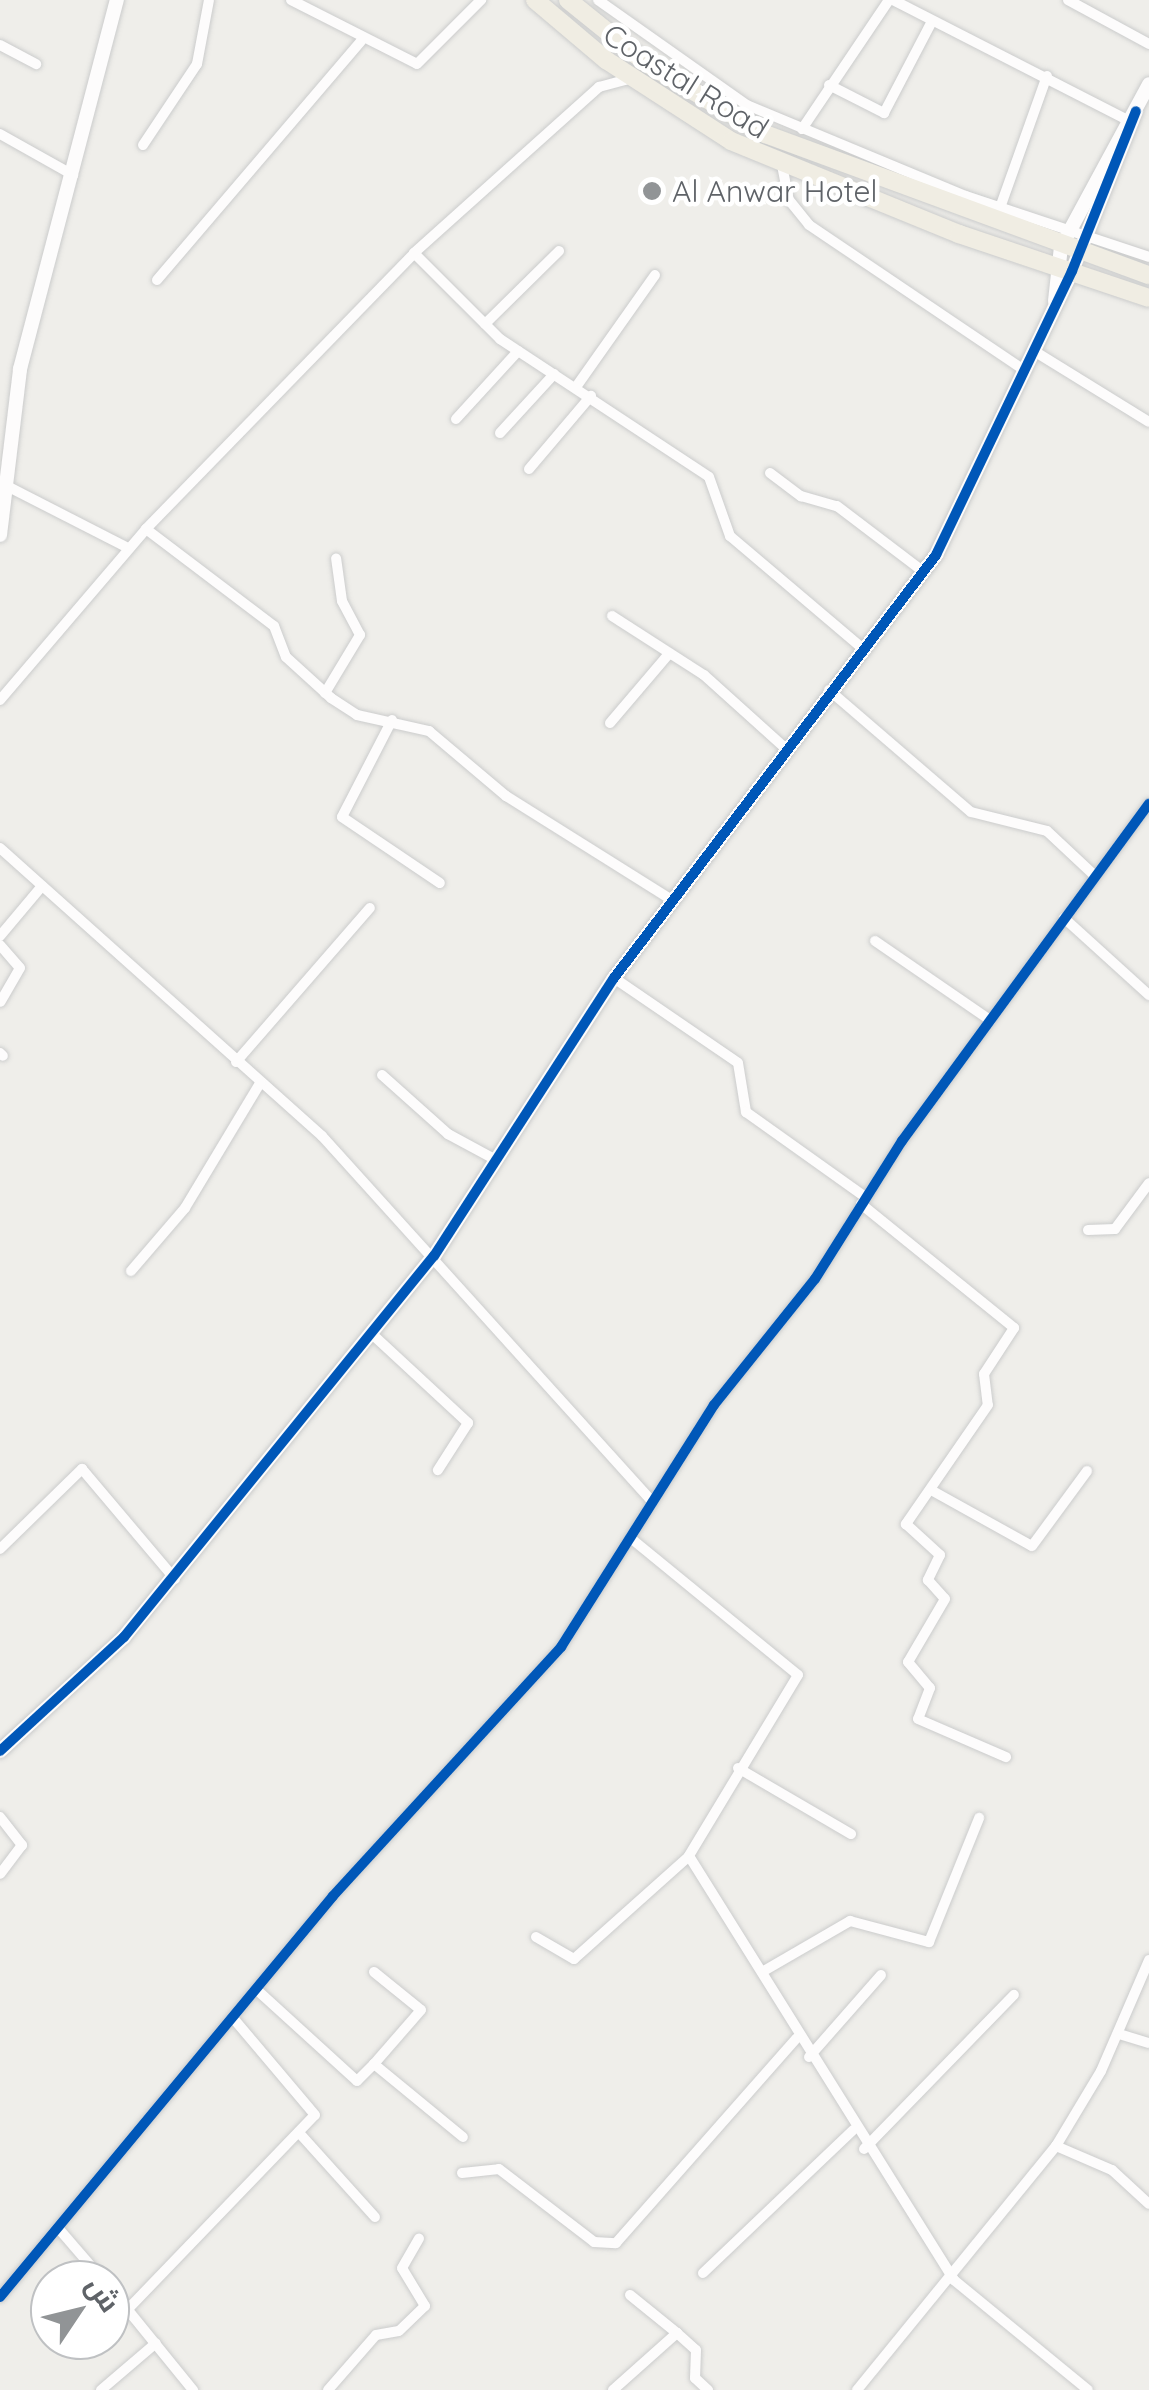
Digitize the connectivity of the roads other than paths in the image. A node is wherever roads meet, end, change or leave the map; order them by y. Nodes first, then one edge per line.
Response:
1 (117, 0) edge
2 (209, 0) edge
3 (292, 0) edge
4 (481, 0) edge
5 (535, 0) edge
6 (568, 0) edge
7 (598, 0) edge
8 (891, 0) edge
9 (1068, 0) edge
10 (932, 21) junction
11 (361, 40) junction
12 (1149, 44) edge
13 (0, 45) edge
14 (606, 60) junction
15 (36, 64) dead end
16 (1047, 76) junction
17 (632, 78) junction
18 (1149, 84) edge
19 (830, 85) junction
20 (599, 87) junction
21 (1134, 119) junction
22 (802, 129) junction
23 (0, 134) edge
24 (142, 145) dead end
25 (782, 165) junction
26 (73, 175) junction
27 (1001, 205) junction
28 (1073, 241) junction
29 (559, 251) dead end
30 (414, 253) junction
31 (1149, 257) edge
32 (1064, 268) junction
33 (655, 275) dead end
34 (1149, 276) edge
35 (156, 280) dead end
36 (1149, 298) edge
37 (485, 324) junction
38 (1034, 351) junction
39 (518, 352) junction
40 (1024, 370) junction
41 (554, 374) junction
42 (576, 388) junction
43 (591, 396) junction
44 (456, 419) dead end
45 (1149, 422) edge
46 (6, 423) edge
47 (500, 433) dead end
48 (529, 469) dead end
49 (770, 473) dead end
50 (5, 485) junction
51 (146, 529) junction
52 (0, 535) edge
53 (128, 548) junction
54 (336, 558) dead end
55 (924, 572) junction
56 (612, 616) dead end
57 (862, 648) junction
58 (667, 656) junction
59 (828, 689) junction
60 (324, 693) junction
61 (0, 700) edge
62 (392, 720) junction
63 (610, 723) dead end
64 (784, 747) junction
65 (1149, 804) edge
66 (0, 848) edge
67 (1094, 875) junction
68 (440, 882) dead end
69 (42, 886) junction
70 (672, 900) junction
71 (370, 908) dead end
72 (1064, 918) junction
73 (0, 936) edge
74 (875, 941) dead end
75 (0, 944) edge
76 (614, 978) junction
77 (1149, 995) edge
78 (0, 1002) edge
79 (990, 1020) junction
80 (236, 1062) junction
81 (382, 1075) dead end
82 (260, 1083) junction
83 (496, 1160) junction
84 (1149, 1184) edge
85 (863, 1200) junction
86 (1088, 1230) dead end
87 (434, 1256) junction
88 (131, 1271) dead end
89 (372, 1334) junction
90 (438, 1470) dead end
91 (1088, 1471) dead end
92 (931, 1490) junction
93 (654, 1502) junction
94 (633, 1540) junction
95 (0, 1549) edge
96 (175, 1579) junction
97 (0, 1751) edge
98 (1006, 1756) dead end
99 (738, 1768) junction
100 (0, 1817) edge
101 (979, 1818) dead end
102 (851, 1834) dead end
103 (690, 1856) junction
104 (0, 1874) edge
105 (536, 1937) dead end
106 (1149, 1960) edge
107 (374, 1972) dead end
108 (762, 1972) junction
109 (881, 1975) dead end
110 (257, 1990) junction
111 (1014, 1996) dead end
112 (234, 2019) junction
113 (1119, 2034) junction
114 (797, 2038) junction
115 (1149, 2043) edge
116 (809, 2057) junction
117 (374, 2064) junction
118 (853, 2130) junction
119 (302, 2136) junction
120 (463, 2137) dead end
121 (1056, 2146) junction
122 (864, 2149) junction
123 (462, 2173) dead end
124 (1149, 2204) edge
125 (375, 2218) dead end
126 (59, 2230) junction
127 (420, 2238) dead end
128 (85, 2260) edge
129 (703, 2273) dead end
130 (954, 2280) junction
131 (630, 2295) dead end
132 (0, 2297) edge
133 (130, 2308) edge
134 (130, 2312) edge
135 (677, 2333) junction
136 (156, 2343) junction
137 (101, 2390) edge
138 (194, 2390) edge
139 (328, 2390) edge
140 (613, 2390) edge
141 (708, 2390) edge
142 (857, 2390) edge
143 (1088, 2390) edge

1 - 26 street
2 - 24 street
3 - 11 street
4 - 11 street
5 - 14 highway, Coastal Road
6 - 28 highway, Coastal Road
7 - 22 street
8 - 10 street
8 - 19 street
9 - 12 street
10 - 16 street
10 - 19 street
11 - 35 street
13 - 15 street
14 - 17 highway, Coastal Road
14 - 20 street
16 - 21 street
16 - 27 street
17 - 20 street
17 - 25 highway, Coastal Road
18 - 21 street
19 - 22 street
20 - 30 street
21 - 28 street
22 - 27 street
23 - 26 street
25 - 32 highway, Coastal Road
25 - 40 street
26 - 46 street
27 - 28 street
28 - 31 street
28 - 32 street
28 - 34 highway, Coastal Road
29 - 37 street
30 - 37 street
30 - 51 street
32 - 36 highway, Coastal Road
32 - 38 street
33 - 42 street
37 - 39 street
38 - 40 street
38 - 45 street
39 - 41 street
39 - 44 street
40 - 55 street
41 - 42 street
41 - 47 street
42 - 43 street
43 - 48 street
43 - 57 street
46 - 50 street
49 - 55 street
50 - 52 street
50 - 53 street
51 - 53 street
51 - 60 street
53 - 61 street
54 - 60 street
55 - 57 street
56 - 58 street
57 - 59 street
58 - 63 street
58 - 64 street
59 - 64 street
59 - 67 street
60 - 62 street
62 - 68 street
62 - 70 street
64 - 70 street
65 - 67 street
66 - 69 street
67 - 72 street
69 - 73 street
69 - 80 street
70 - 76 street
71 - 80 street
72 - 77 street
72 - 79 street
74 - 79 street
75 - 78 street
76 - 83 street
76 - 85 street
79 - 85 street
80 - 82 street
81 - 83 street
82 - 87 street
82 - 88 street
83 - 87 street
84 - 86 street
85 - 92 street
85 - 93 street
87 - 89 street
87 - 93 street
89 - 90 street
89 - 96 street
91 - 92 street
92 - 98 street
93 - 94 street
94 - 99 street
94 - 110 street
95 - 96 street
96 - 97 street
99 - 102 street
99 - 103 street
100 - 104 street
101 - 108 street
103 - 105 street
103 - 108 street
106 - 113 street
107 - 117 street
108 - 114 street
109 - 116 street
110 - 112 street
110 - 117 street
111 - 122 street
112 - 119 street
112 - 126 street
113 - 115 street
113 - 121 street
114 - 116 street
114 - 123 street
116 - 118 street
117 - 120 street
118 - 122 street
118 - 129 street
119 - 125 street
119 - 133 street
121 - 124 street
121 - 130 street
122 - 130 street
126 - 128 street
126 - 132 street
127 - 139 street
130 - 142 street
130 - 143 street
131 - 135 street
134 - 136 street
135 - 140 street
135 - 141 street
136 - 137 street
136 - 138 street

